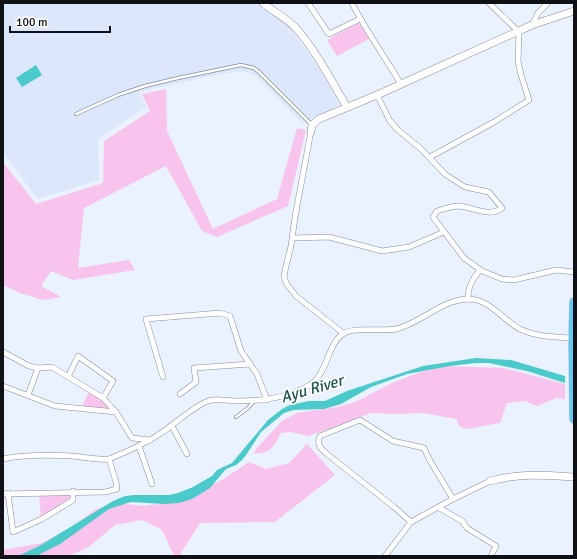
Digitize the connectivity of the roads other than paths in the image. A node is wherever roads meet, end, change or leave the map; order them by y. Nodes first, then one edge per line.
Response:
1 (263, 3) edge
2 (308, 3) edge
3 (352, 3) edge
4 (489, 3) edge
5 (548, 3) edge
6 (574, 11) edge
7 (360, 19) junction
8 (532, 25) junction
9 (519, 32) junction
10 (401, 84) junction
11 (377, 95) junction
12 (346, 107) junction
13 (76, 114) dead end
14 (311, 128) junction
15 (430, 157) junction
16 (444, 232) junction
17 (293, 238) junction
18 (480, 270) junction
19 (574, 272) edge
20 (468, 299) junction
21 (574, 302) edge
22 (574, 322) edge
23 (344, 333) junction
24 (573, 338) junction
25 (3, 352) edge
26 (250, 364) junction
27 (38, 368) junction
28 (68, 377) junction
29 (163, 377) dead end
30 (3, 386) edge
31 (573, 388) edge
32 (180, 394) dead end
33 (28, 395) junction
34 (103, 398) junction
35 (267, 400) junction
36 (254, 401) junction
37 (116, 412) junction
38 (236, 417) dead end
39 (574, 419) edge
40 (172, 426) junction
41 (150, 440) junction
42 (139, 446) junction
43 (187, 454) dead end
44 (3, 459) edge
45 (109, 459) junction
46 (574, 477) edge
47 (490, 481) joint
48 (152, 484) dead end
49 (73, 491) junction
50 (5, 494) edge
51 (453, 499) junction
52 (438, 507) junction
53 (410, 522) junction
54 (385, 556) edge
55 (490, 556) edge

1 - 12 street
2 - 7 street
3 - 7 street
4 - 9 street
5 - 8 street
6 - 8 street
7 - 10 street
8 - 9 street
9 - 10 street
9 - 15 street
10 - 11 street
11 - 12 street
11 - 15 street
12 - 14 street
13 - 14 lane
14 - 17 street
15 - 16 street
16 - 17 street
16 - 18 street
17 - 23 street
18 - 19 street
18 - 20 street
20 - 23 street
20 - 24 street
21 - 22 highway
22 - 24 highway
23 - 35 street
24 - 31 highway
25 - 27 street
26 - 29 street
26 - 32 street
26 - 35 street
27 - 28 street
27 - 33 street
28 - 34 street
28 - 34 street
30 - 33 street
31 - 39 highway
33 - 37 street
34 - 37 street
35 - 36 street
36 - 38 lane
36 - 40 street
37 - 41 street
40 - 41 street
40 - 43 street
41 - 42 street
42 - 45 street
42 - 48 street
44 - 45 street
45 - 49 street
46 - 47 street
47 - 51 street
49 - 50 street
49 - 50 street
51 - 52 street
51 - 53 street
52 - 53 street
52 - 55 street
53 - 54 street

